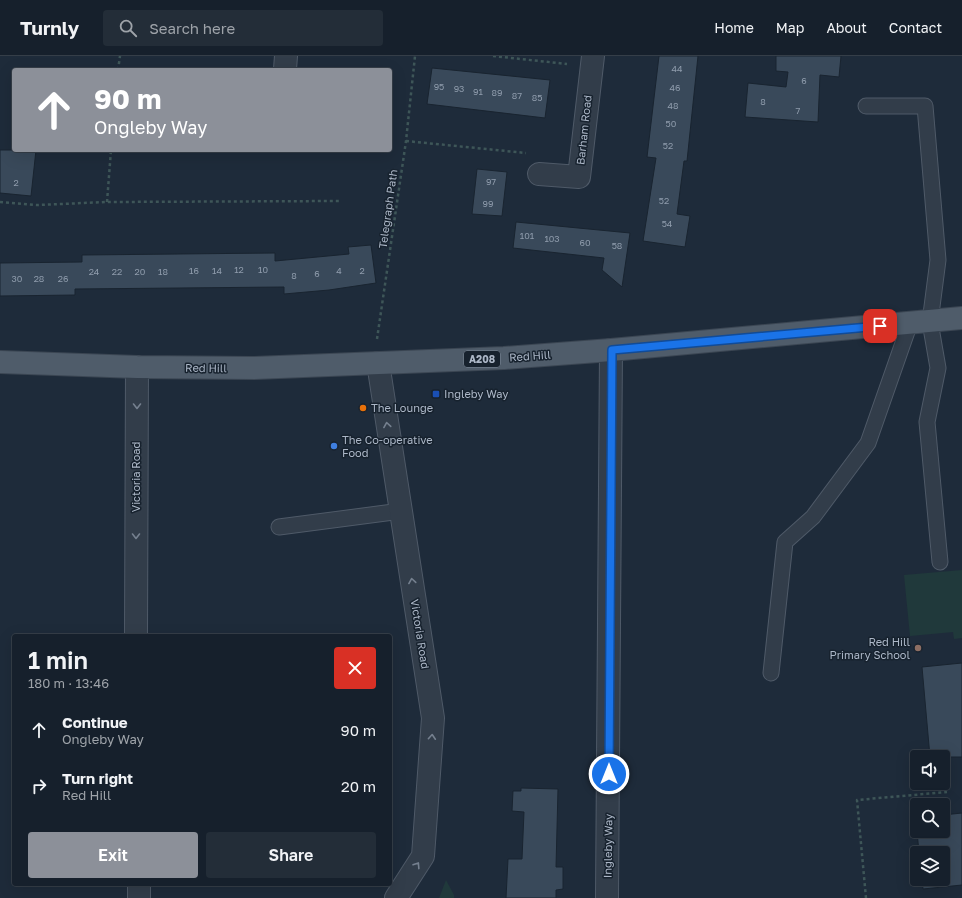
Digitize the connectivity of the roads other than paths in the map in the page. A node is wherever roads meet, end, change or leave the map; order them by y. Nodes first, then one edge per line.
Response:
1 (592, 61) edge
2 (866, 106) dead end
3 (539, 174) dead end
4 (962, 318) edge
5 (920, 322) junction
6 (612, 350) junction
7 (0, 362) edge
8 (376, 363) junction
9 (137, 367) junction
10 (401, 511) junction
11 (279, 527) dead end
12 (940, 562) dead end
13 (136, 634) edge
14 (771, 673) dead end
15 (139, 886) edge
16 (139, 898) edge
17 (396, 898) edge
18 (607, 898) edge

1 - 3 street, Barham Road
2 - 5 lane
4 - 5 main road, Red Hill / A208
5 - 6 main road, Red Hill / A208
5 - 12 lane
5 - 14 lane
6 - 8 main road, Red Hill / A208
6 - 18 street, Ingleby Way
7 - 9 main road, Red Hill / A208
8 - 9 main road, Red Hill / A208
10 -> 8 street, Victoria Road
9 -> 13 street, Victoria Road
10 - 11 lane
17 -> 10 street, Victoria Road
15 - 16 street

